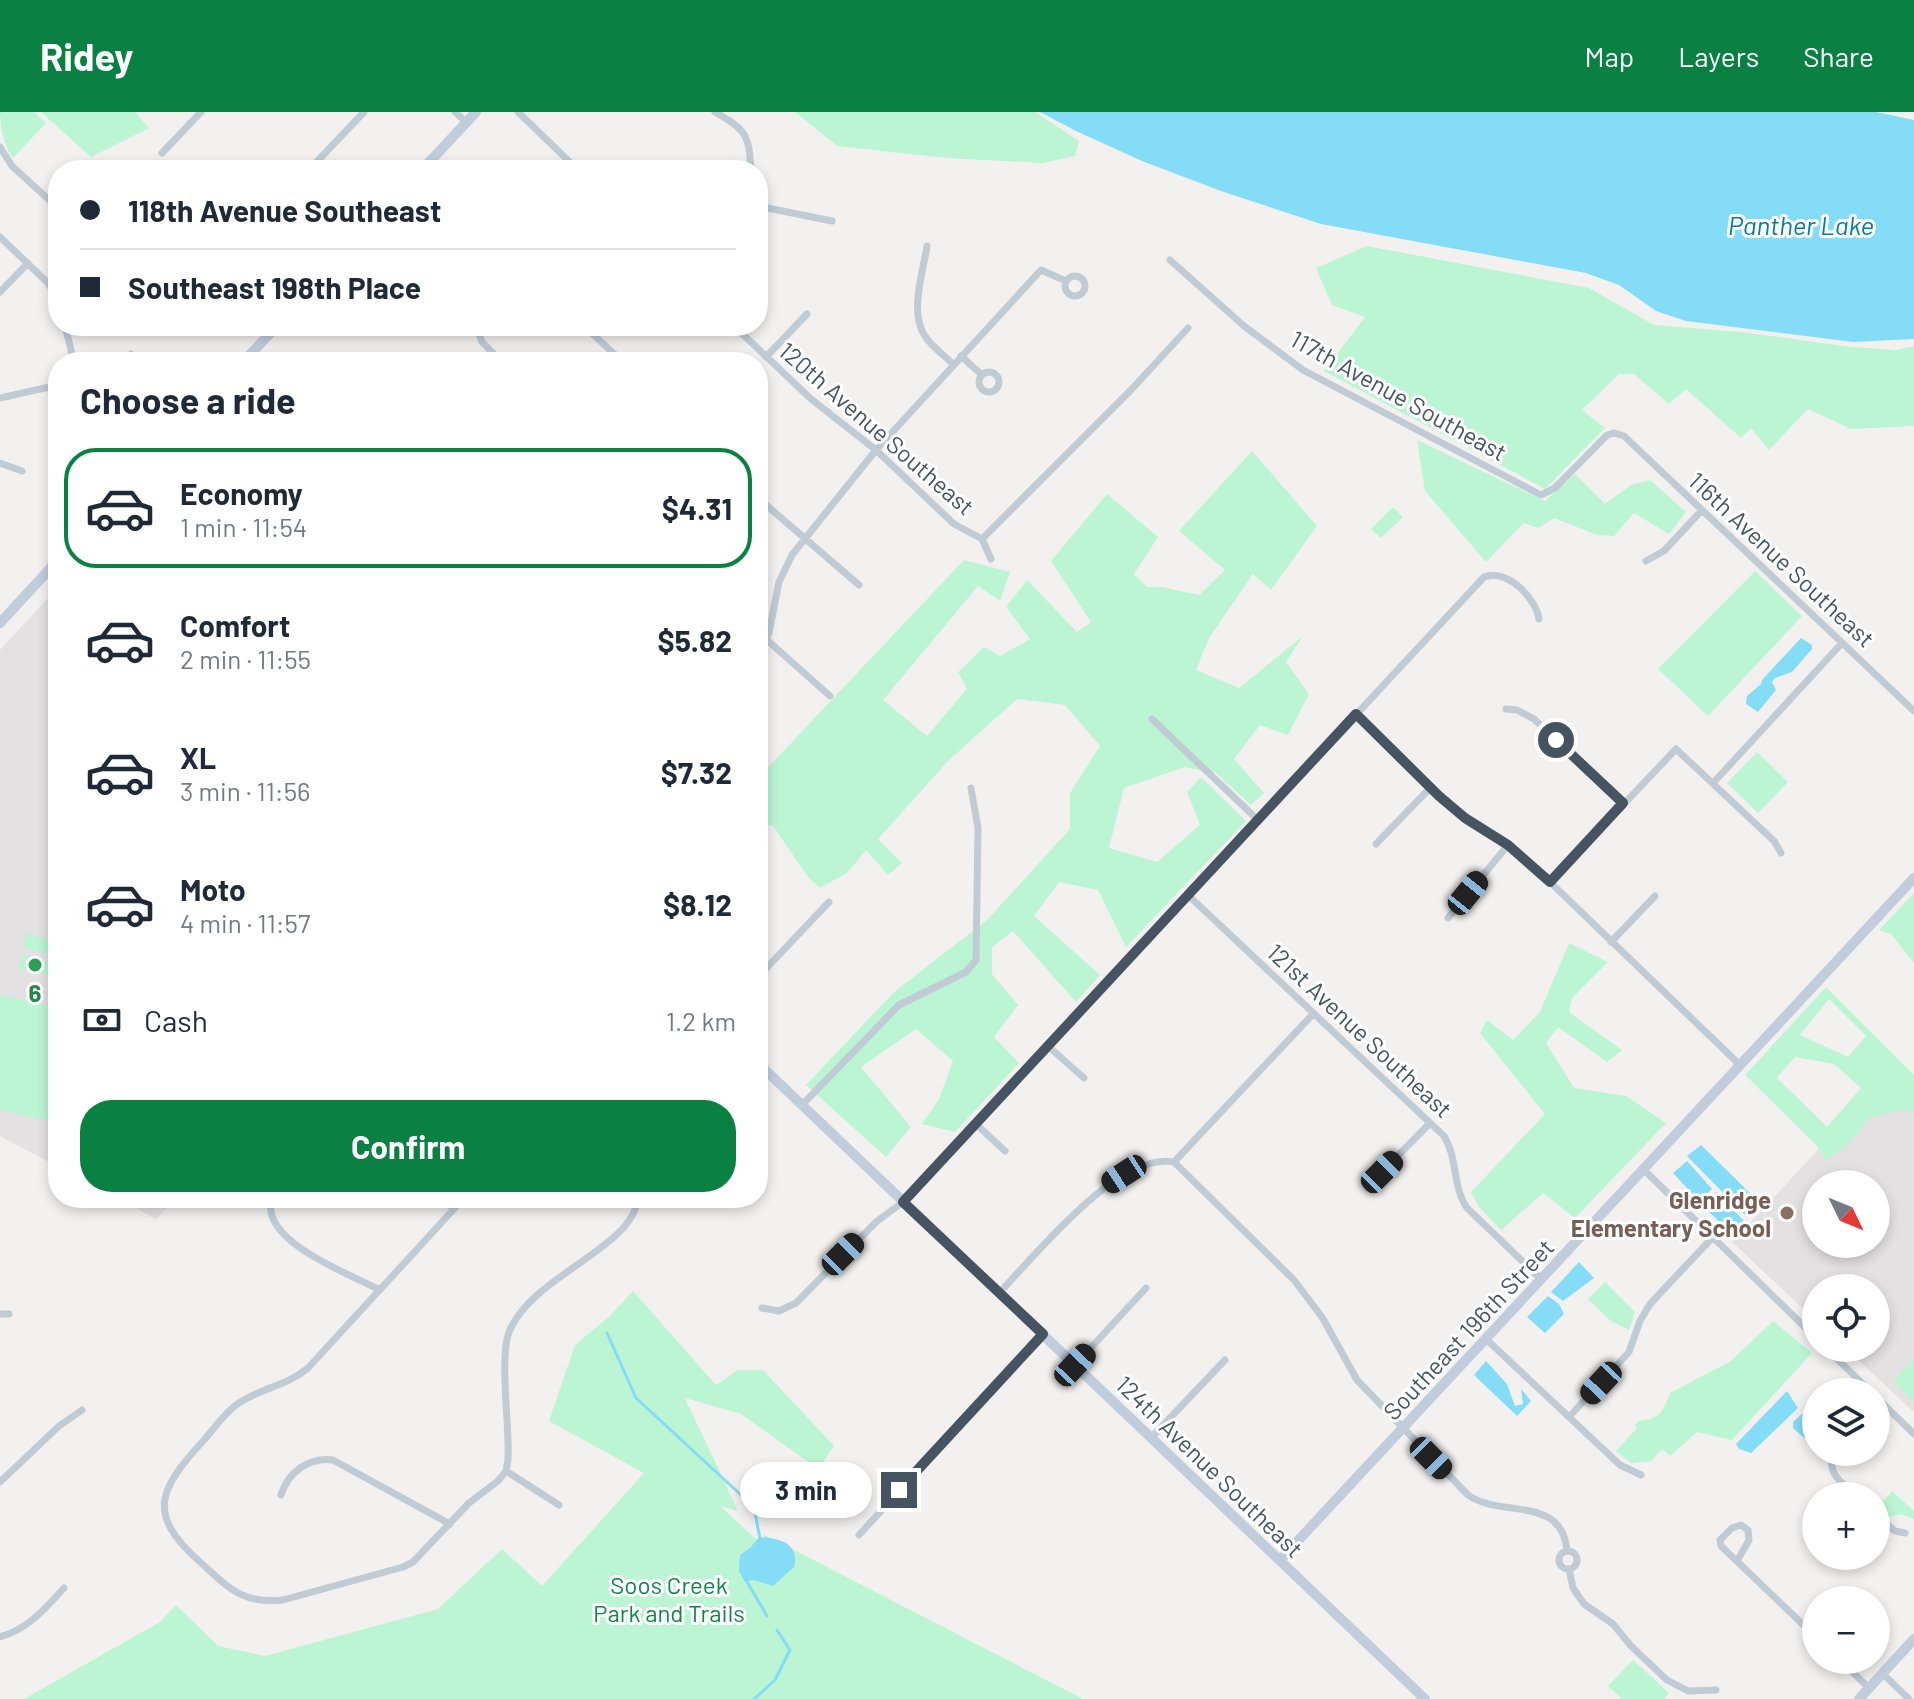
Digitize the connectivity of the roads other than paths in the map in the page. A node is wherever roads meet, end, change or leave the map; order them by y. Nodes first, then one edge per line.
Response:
1 (201, 112) edge
2 (364, 112) edge
3 (455, 112) edge
4 (476, 112) edge
5 (518, 112) edge
6 (715, 112) edge
7 (466, 122) junction
8 (0, 147) edge
9 (162, 153) dead end
10 (318, 160) edge
11 (431, 160) edge
12 (568, 160) edge
13 (751, 160) edge
14 (48, 199) edge
15 (768, 208) edge
16 (832, 221) dead end
17 (0, 237) edge
18 (927, 246) dead end
19 (1170, 260) dead end
20 (28, 263) junction
21 (1066, 281) dead end
22 (48, 283) edge
23 (0, 292) edge
24 (807, 314) dead end
25 (1188, 328) dead end
26 (268, 336) edge
27 (480, 336) edge
28 (595, 336) edge
29 (744, 336) edge
30 (252, 352) edge
31 (492, 352) edge
32 (612, 352) edge
33 (761, 352) edge
34 (768, 355) edge
35 (961, 356) junction
36 (768, 359) edge
37 (953, 364) junction
38 (982, 375) dead end
39 (48, 387) edge
40 (0, 398) edge
41 (1624, 436) joint
42 (876, 450) junction
43 (0, 463) edge
44 (22, 471) dead end
45 (768, 507) edge
46 (1702, 510) junction
47 (804, 539) junction
48 (982, 539) junction
49 (991, 559) dead end
50 (1646, 561) dead end
51 (48, 571) edge
52 (859, 585) dead end
53 (1539, 619) dead end
54 (0, 623) edge
55 (768, 635) edge
56 (768, 641) edge
57 (1842, 643) junction
58 (830, 696) dead end
59 (1506, 709) dead end
60 (1914, 711) edge
61 (1356, 714) junction
62 (1152, 719) dead end
63 (1714, 782) junction
64 (971, 788) dead end
65 (1430, 788) junction
66 (1623, 803) junction
67 (1259, 821) junction
68 (1376, 844) dead end
69 (1508, 845) junction
70 (1781, 853) dead end
71 (1914, 878) edge
72 (1550, 882) junction
73 (1189, 896) junction
74 (1655, 896) dead end
75 (829, 902) dead end
76 (1448, 918) dead end
77 (1611, 942) junction
78 (768, 966) edge
79 (1313, 1014) junction
80 (1049, 1047) junction
81 (1740, 1065) junction
82 (768, 1073) edge
83 (1084, 1078) dead end
84 (802, 1105) junction
85 (1430, 1123) junction
86 (976, 1124) junction
87 (1005, 1151) dead end
88 (1174, 1162) junction
89 (1643, 1169) junction
90 (1382, 1172) dead end
91 (903, 1202) junction
92 (272, 1208) edge
93 (636, 1208) edge
94 (454, 1209) edge
95 (1713, 1237) junction
96 (1541, 1279) junction
97 (1146, 1288) dead end
98 (380, 1290) junction
99 (999, 1293) junction
100 (762, 1308) dead end
101 (1802, 1324) edge
102 (1043, 1334) junction
103 (1486, 1339) junction
104 (1225, 1360) dead end
105 (1840, 1362) edge
106 (1075, 1365) junction
107 (1857, 1378) edge
108 (82, 1410) dead end
109 (1890, 1413) edge
110 (1569, 1417) junction
111 (1403, 1429) junction
112 (1914, 1434) edge
113 (1151, 1438) junction
114 (506, 1471) junction
115 (1641, 1475) dead end
116 (0, 1482) edge
117 (281, 1495) dead end
118 (559, 1505) dead end
119 (450, 1524) junction
120 (1890, 1527) edge
121 (1905, 1533) dead end
122 (859, 1535) dead end
123 (1567, 1551) junction
124 (1280, 1560) junction
125 (1737, 1561) junction
126 (1569, 1569) junction
127 (64, 1588) dead end
128 (1802, 1623) edge
129 (0, 1637) edge
130 (1914, 1639) edge
131 (1890, 1664) edge
132 (1854, 1674) edge
133 (1881, 1674) edge
134 (1883, 1674) edge
135 (1869, 1688) junction
136 (1716, 1690) dead end
137 (1425, 1699) edge
138 (1859, 1699) edge
139 (1909, 1699) edge

1 - 9 street
2 - 10 street
3 - 7 street
4 - 7 street
5 - 12 street
6 - 13 street
7 - 11 street
8 - 14 street
15 - 16 street
17 - 20 street
18 - 37 street
19 - 41 street, 117th Avenue Southeast
20 - 22 street
20 - 23 street
21 - 35 street
24 - 34 street
25 - 48 street
26 - 30 street
27 - 31 street
28 - 32 street
29 - 33 street, 120th Avenue Southeast
35 - 37 street
35 - 38 street
36 - 42 street, 120th Avenue Southeast
37 - 42 street
39 - 40 street
41 - 46 street, 116th Avenue Southeast
42 - 47 street
42 - 48 street, 120th Avenue Southeast
43 - 44 street
45 - 47 street
46 - 50 street
46 - 57 street, 116th Avenue Southeast
47 - 52 street
47 - 55 street
48 - 49 street, 120th Avenue Southeast
51 - 54 street
53 - 61 street
56 - 58 street
57 - 60 street, 116th Avenue Southeast
57 - 63 street
59 - 66 street
61 - 65 street
61 - 67 street
62 - 67 street
63 - 66 street
63 - 70 street
64 - 84 street
65 - 68 street
65 - 69 street
66 - 72 street
67 - 73 street
69 - 72 street
69 - 76 street
71 - 81 street, Southeast 196th Street
72 - 77 street
73 - 79 street, 121st Avenue Southeast
73 - 80 street
74 - 77 street
75 - 78 street
77 - 81 street
79 - 85 street, 121st Avenue Southeast
79 - 88 street
80 - 83 street
80 - 86 street
81 - 89 street, Southeast 196th Street
82 - 84 street, 124th Avenue Southeast
84 - 91 street, 124th Avenue Southeast
85 - 90 street
85 - 96 street, 121st Avenue Southeast
86 - 87 street
86 - 91 street
88 - 99 street
88 - 111 street
89 - 95 street
89 - 96 street, Southeast 196th Street
91 - 99 street, 124th Avenue Southeast
91 - 100 street
92 - 98 street
93 - 114 street
94 - 98 street
95 - 101 street
95 - 110 street
96 - 103 street, Southeast 196th Street
97 - 106 street
98 - 119 street
99 - 102 street, 124th Avenue Southeast
102 - 106 street, 124th Avenue Southeast
102 - 122 street
103 - 110 street
103 - 111 street, Southeast 196th Street
104 - 113 street
105 - 107 street
106 - 113 street, 124th Avenue Southeast
108 - 116 street
109 - 112 street
110 - 115 street
111 - 123 street
111 - 124 street, Southeast 196th Street
113 - 124 street, 124th Avenue Southeast
114 - 118 street
114 - 119 street
117 - 119 street
120 - 121 street
123 - 126 street
123 - 126 street
124 - 137 street, 124th Avenue Southeast
125 - 125 street
125 - 128 street
126 - 136 street
127 - 129 street
130 - 131 street
132 - 135 street
133 - 135 street
134 - 139 street
135 - 138 street

